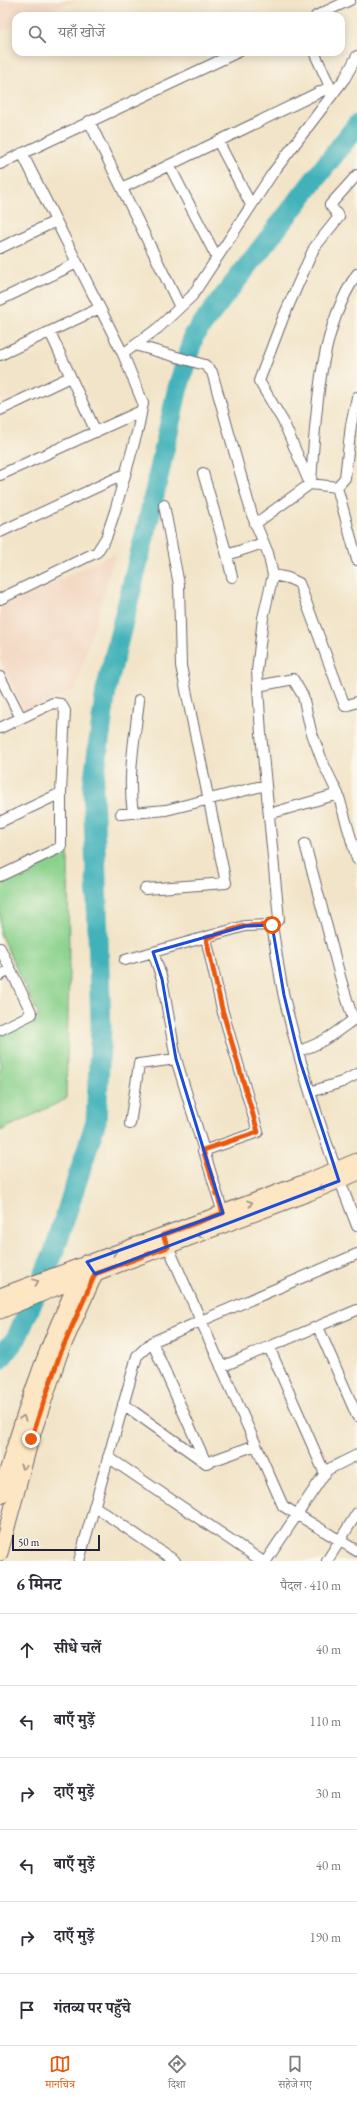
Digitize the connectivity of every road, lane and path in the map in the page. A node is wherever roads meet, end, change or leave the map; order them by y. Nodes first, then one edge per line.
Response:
1 (350, 0) edge
2 (324, 12) edge
3 (229, 56) edge
4 (316, 56) edge
5 (357, 56) edge
6 (332, 90) junction
7 (89, 121) junction
8 (218, 141) junction
9 (22, 153) junction
10 (0, 164) edge
11 (169, 165) junction
12 (357, 175) edge
13 (122, 188) junction
14 (251, 205) junction
15 (56, 221) junction
16 (0, 248) edge
17 (216, 258) junction
18 (77, 263) junction
19 (357, 274) edge
20 (0, 300) edge
21 (180, 306) junction
22 (100, 308) junction
23 (50, 332) junction
24 (135, 345) junction
25 (123, 354) junction
26 (0, 355) edge
27 (70, 377) junction
28 (357, 397) edge
29 (0, 410) edge
30 (141, 411) junction
31 (96, 432) junction
32 (203, 473) dead end
33 (125, 474) junction
34 (0, 475) edge
35 (310, 484) junction
36 (337, 487) junction
37 (164, 505) dead end
38 (255, 524) junction
39 (0, 532) edge
40 (264, 543) junction
41 (227, 555) junction
42 (357, 560) edge
43 (272, 575) junction
44 (232, 577) dead end
45 (0, 599) edge
46 (0, 677) edge
47 (258, 686) junction
48 (139, 700) dead end
49 (357, 702) edge
50 (21, 718) junction
51 (0, 728) edge
52 (266, 785) junction
53 (61, 793) junction
54 (338, 794) junction
55 (208, 799) junction
56 (133, 813) junction
57 (121, 814) dead end
58 (268, 814) junction
59 (0, 822) edge
60 (305, 844) dead end
61 (357, 859) edge
62 (0, 876) edge
63 (145, 889) dead end
64 (272, 925) junction
65 (206, 938) junction
66 (0, 948) edge
67 (153, 952) junction
68 (125, 960) dead end
69 (10, 970) junction
70 (0, 975) edge
71 (355, 1018) edge
72 (0, 1030) edge
73 (298, 1052) junction
74 (176, 1059) junction
75 (357, 1074) edge
76 (310, 1092) junction
77 (130, 1124) dead end
78 (203, 1150) junction
79 (357, 1161) edge
80 (357, 1173) edge
81 (338, 1175) junction
82 (223, 1213) junction
83 (357, 1226) edge
84 (165, 1241) junction
85 (357, 1254) edge
86 (91, 1268) junction
87 (77, 1280) junction
88 (2, 1303) edge
89 (357, 1310) edge
90 (201, 1322) junction
91 (318, 1327) junction
92 (152, 1342) junction
93 (269, 1347) junction
94 (221, 1367) junction
95 (123, 1404) junction
96 (357, 1416) edge
97 (256, 1445) junction
98 (357, 1456) edge
99 (108, 1457) junction
100 (206, 1463) junction
101 (325, 1474) junction
102 (0, 1496) edge
103 (94, 1506) junction
104 (298, 1514) junction
105 (357, 1514) edge
106 (340, 1541) junction
107 (357, 1552) edge
108 (0, 1553) edge
109 (82, 1560) edge
110 (175, 1561) edge
111 (262, 1561) edge
112 (266, 1561) edge
113 (327, 1561) edge

1 - 2 street
3 - 7 street
4 - 6 street
5 - 6 street
6 - 8 street
6 - 14 street
7 - 9 street
7 - 13 street
8 - 11 street
8 - 14 street
9 - 10 street
9 - 15 street
11 - 13 street
11 - 17 street
12 - 35 street
13 - 21 street
14 - 17 street
15 - 16 street
15 - 18 street
17 - 21 street
18 - 20 street
18 - 22 street
19 - 35 street
21 - 24 street
22 - 23 street
22 - 25 street
23 - 26 street
23 - 27 street
24 - 25 street
24 - 38 street
25 - 30 street
27 - 29 street
27 - 31 street
28 - 36 street
30 - 31 street
30 - 33 street
31 - 34 street
32 - 41 street
33 - 39 street
33 - 45 street
35 - 36 street
35 - 38 street
36 - 42 street
37 - 55 street
38 - 40 street
40 - 41 street
40 - 43 street
41 - 44 street
43 - 47 street
43 - 49 street
46 - 50 street
47 - 52 street
47 - 54 street
48 - 56 street
50 - 51 street
50 - 53 street
52 - 55 street
52 - 58 street
53 - 59 street
53 - 62 street
54 - 58 street
54 - 61 street
55 - 56 street
55 - 63 street
56 - 57 street
58 - 64 street
60 - 71 street
64 - 65 street
64 - 73 street
65 - 67 street
65 - 78 street
66 - 69 street
67 - 68 street
67 - 74 street
69 - 70 street
69 - 72 street
71 - 73 street
73 - 76 street
74 - 77 street
74 - 78 street
75 - 76 street
76 - 81 street
78 - 82 street
79 - 81 street
80 - 81 street
82 -> 81 street
81 - 83 street
81 -> 84 street
82 - 84 street
84 - 86 street
84 - 90 street
85 - 90 street
86 - 87 street
88 -> 86 street
86 -> 108 street
87 - 88 street
102 -> 87 street
89 - 91 street
90 - 92 street
90 - 94 street
91 - 93 street
91 - 96 street
92 - 95 street
92 - 100 street
93 - 94 street
93 - 101 street
94 - 97 street
95 - 99 street
95 - 100 street
97 - 100 street
97 - 104 street
98 - 101 street
99 - 103 street
99 - 111 street
101 - 104 street
103 - 109 street
103 - 110 street
104 - 106 street
104 - 112 street
105 - 106 street
106 - 107 street
106 - 113 street

